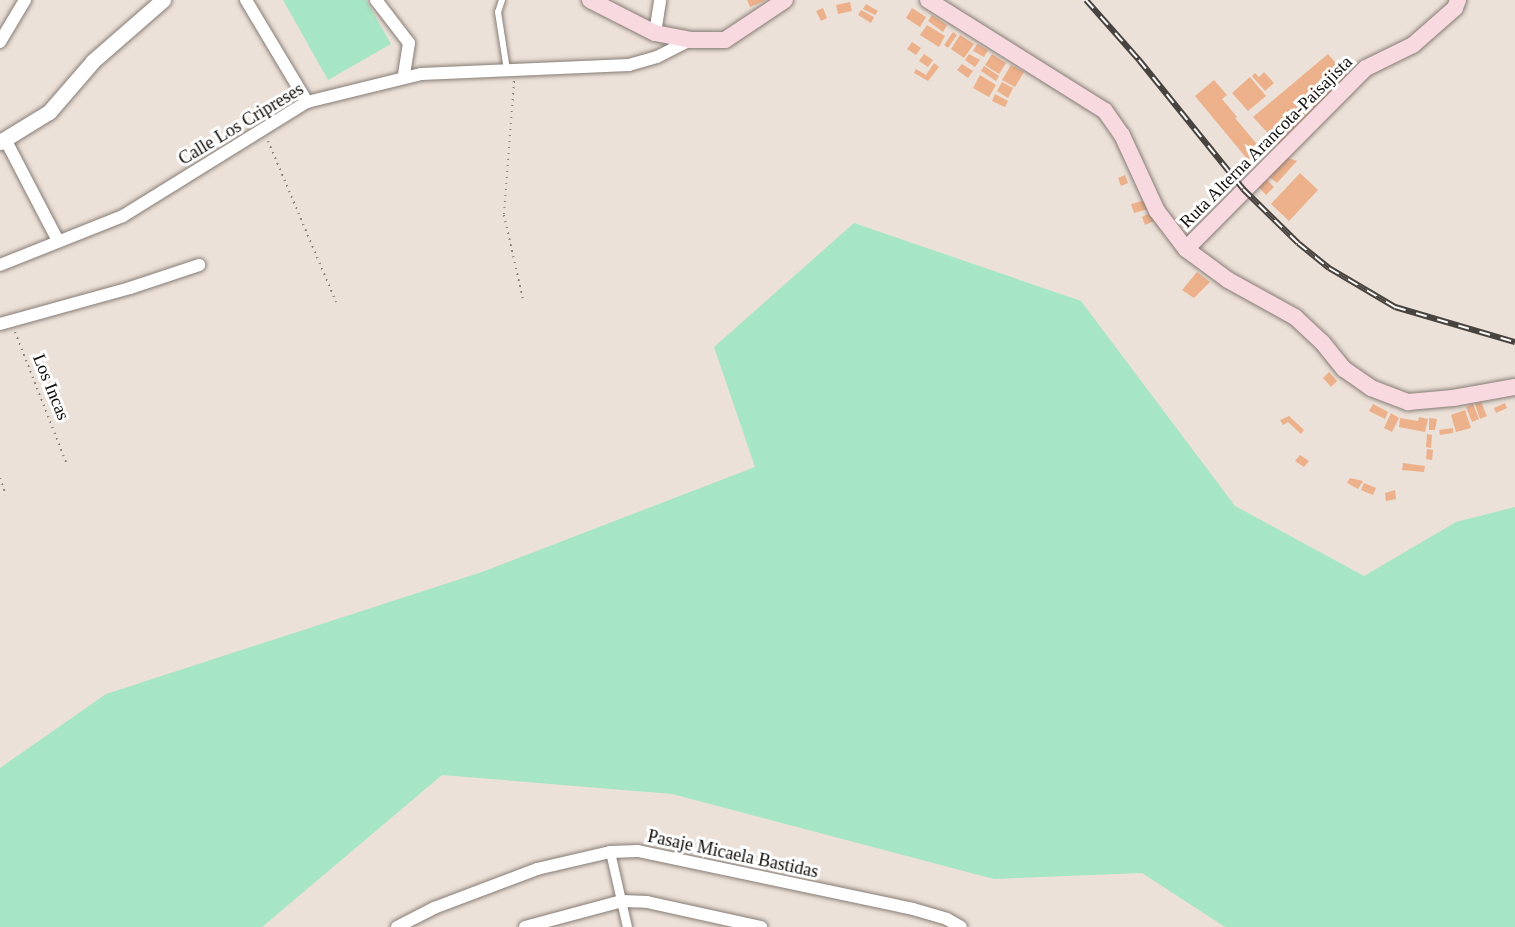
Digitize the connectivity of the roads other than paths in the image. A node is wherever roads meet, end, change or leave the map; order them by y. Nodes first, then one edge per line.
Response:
1 (25, 0) edge
2 (163, 0) edge
3 (246, 0) edge
4 (376, 0) edge
5 (502, 0) edge
6 (590, 0) edge
7 (660, 0) edge
8 (786, 0) edge
9 (928, 0) edge
10 (1458, 0) edge
11 (655, 33) junction
12 (690, 40) junction
13 (0, 42) edge
14 (511, 72) junction
15 (404, 76) junction
16 (307, 102) junction
17 (3, 140) edge
18 (58, 242) junction
19 (1186, 249) junction
20 (0, 265) edge
21 (200, 265) dead end
22 (5, 322) edge
23 (1515, 387) edge
24 (610, 852) junction
25 (622, 902) junction
26 (397, 927) edge
27 (525, 927) edge
28 (627, 927) edge
29 (761, 927) edge
30 (961, 927) edge

1 - 13 street
2 - 17 street
3 - 16 street
4 - 15 street
5 - 14 lane
6 - 11 main road
7 - 11 street
8 - 12 main road
9 - 19 main road
10 - 19 main road, Ruta Alterna Arancota-Paisajista
11 - 12 main road
12 - 14 street, Calle Los Cripreses
14 - 15 street, Calle Los Cripreses
15 - 16 street, Calle Los Cripreses
16 - 18 street, Calle Los Cripreses
17 - 18 street
18 - 20 street, Calle Los Cripreses
19 - 23 main road
21 - 22 street
24 - 25 street
24 - 26 street, Pasaje Micaela Bastidas
24 - 30 street, Pasaje Micaela Bastidas
25 - 27 street
25 - 28 street
25 - 29 street

